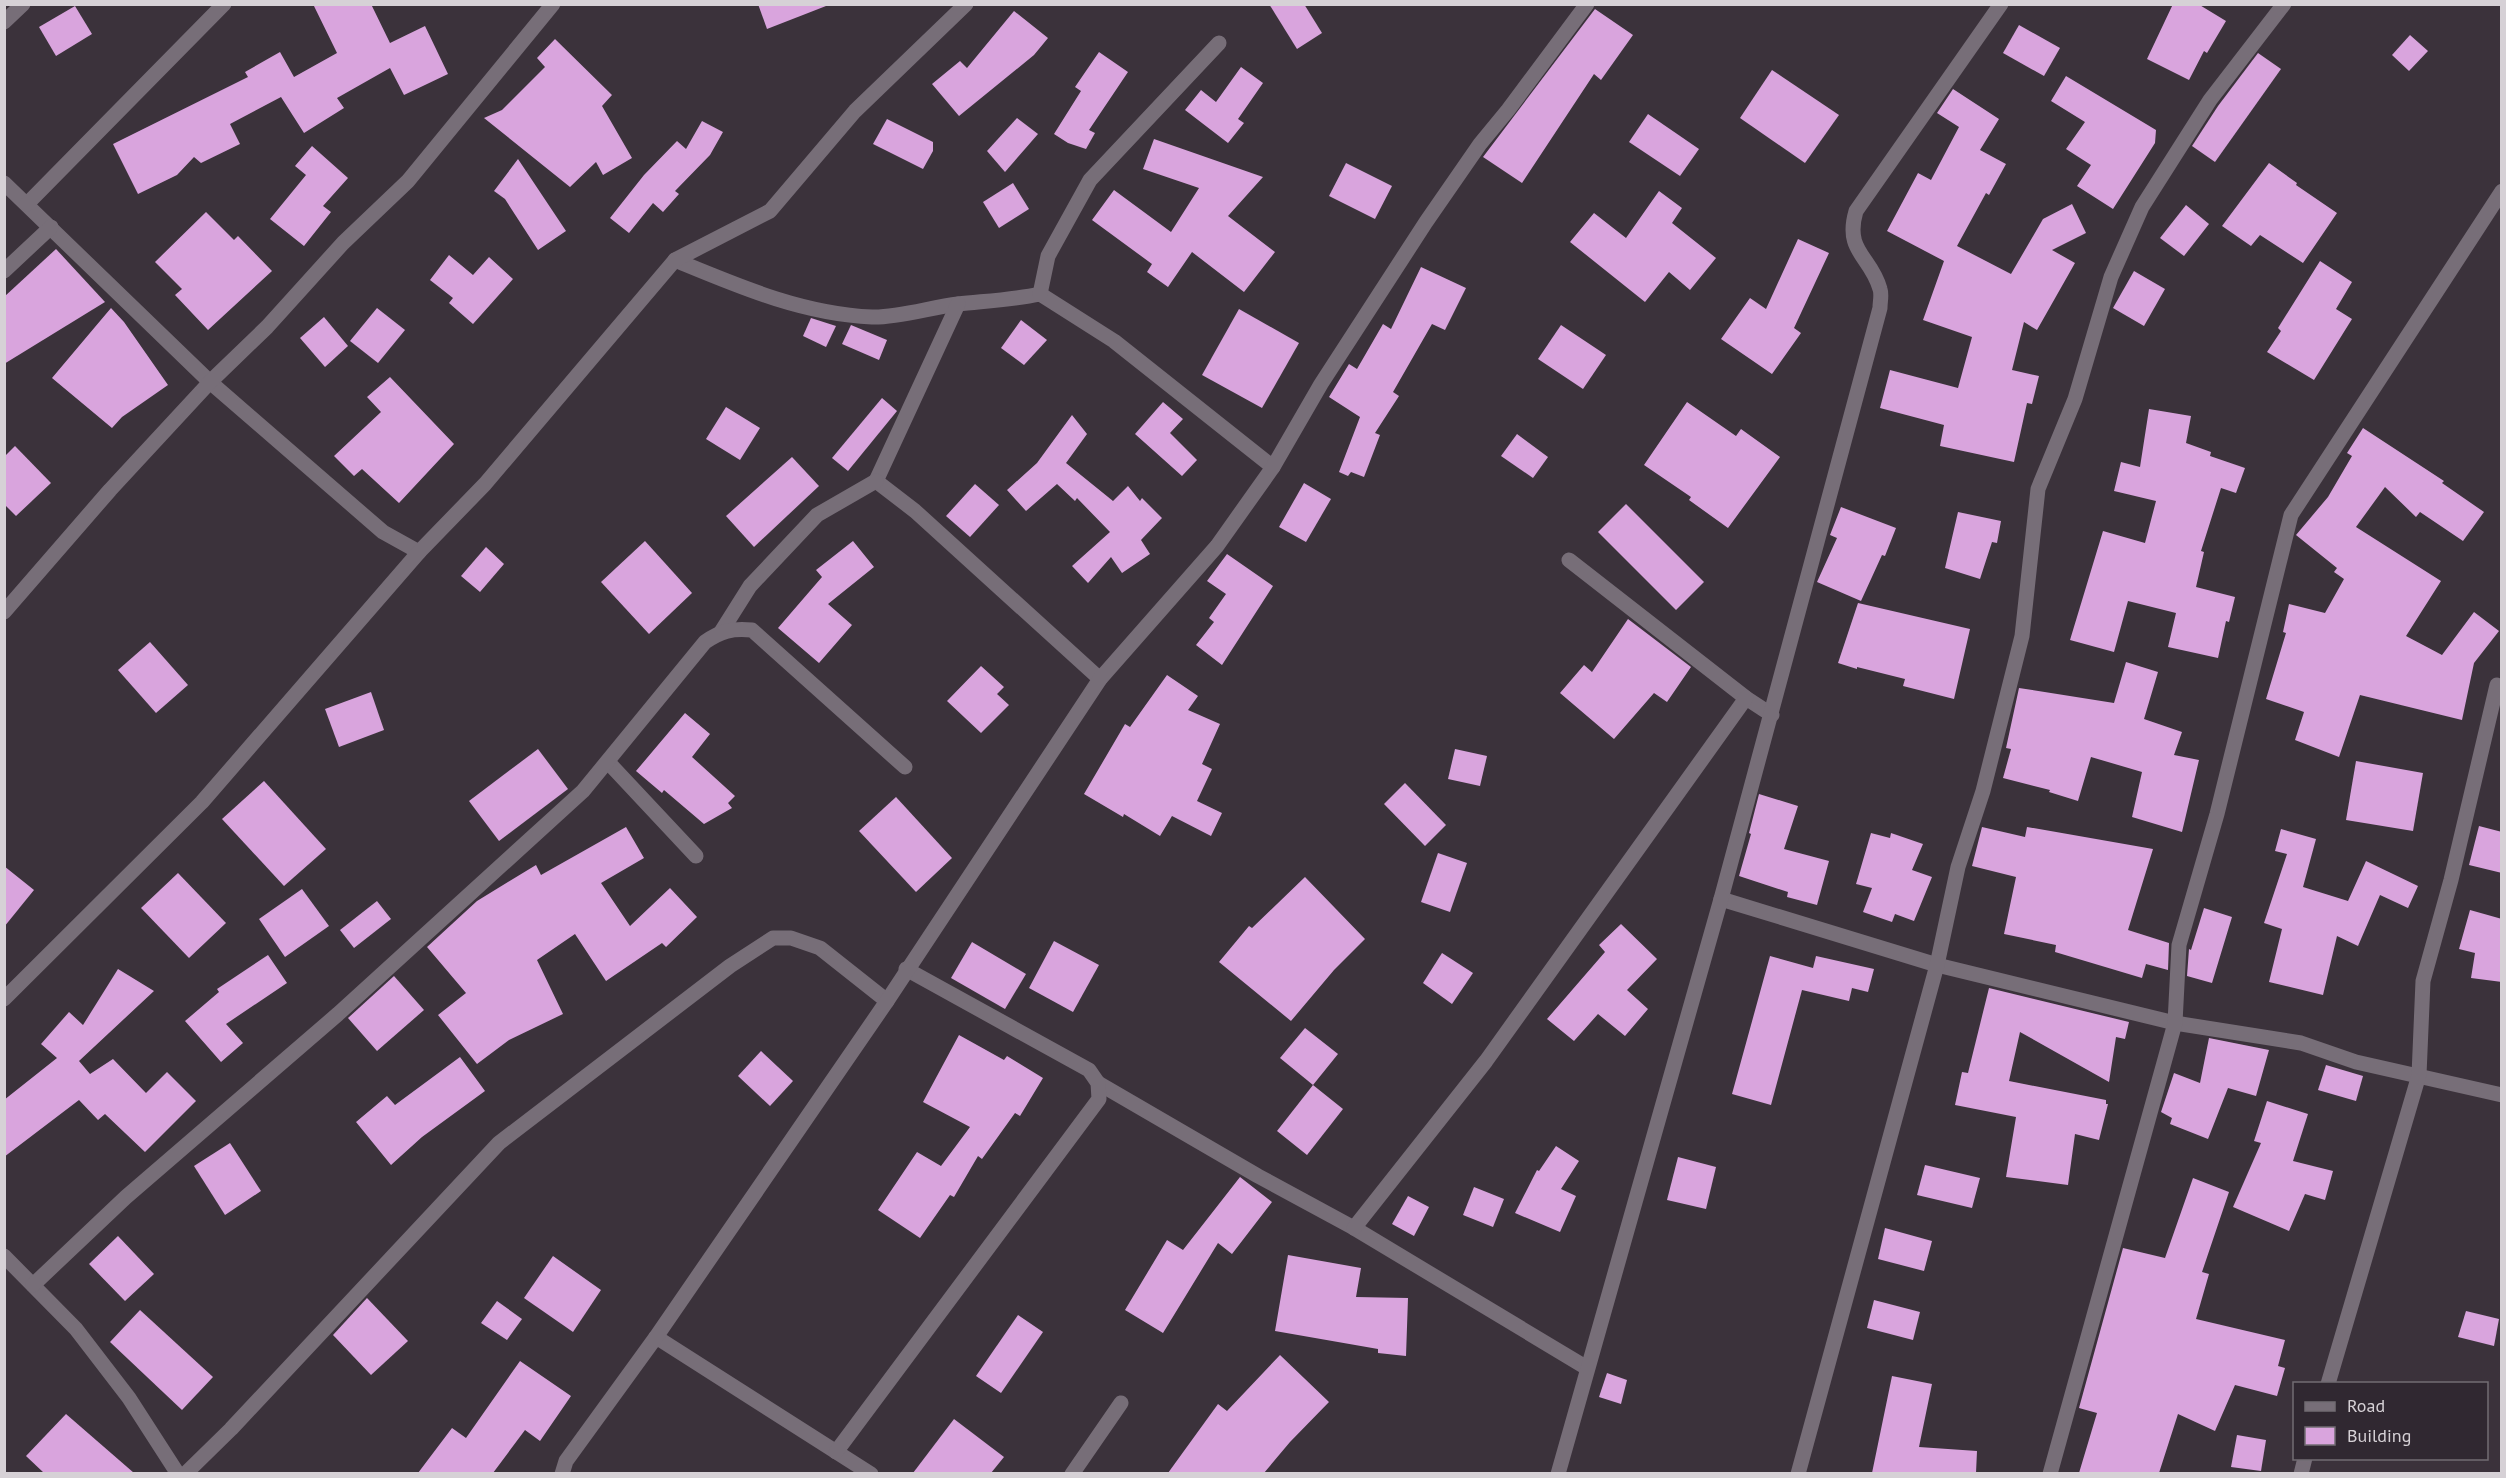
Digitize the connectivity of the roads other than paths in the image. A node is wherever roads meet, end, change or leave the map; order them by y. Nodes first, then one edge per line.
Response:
1 (23, 4) edge
2 (224, 4) edge
3 (553, 4) edge
4 (966, 4) edge
5 (1587, 4) edge
6 (2001, 4) edge
7 (2284, 4) edge
8 (4, 22) edge
9 (1219, 43) dead end
10 (4, 183) edge
11 (2502, 190) edge
12 (27, 204) junction
13 (51, 227) junction
14 (675, 260) junction
15 (4, 271) edge
16 (1040, 294) junction
17 (958, 304) junction
18 (210, 382) junction
19 (1274, 467) junction
20 (876, 481) junction
21 (419, 552) junction
22 (1569, 560) dead end
23 (4, 612) edge
24 (721, 632) junction
25 (1100, 680) junction
26 (2497, 685) dead end
27 (1746, 698) junction
28 (1772, 715) junction
29 (608, 762) junction
30 (905, 767) dead end
31 (696, 856) dead end
32 (1721, 899) junction
33 (1937, 965) junction
34 (906, 969) junction
35 (4, 999) edge
36 (887, 1001) junction
37 (2175, 1023) junction
38 (2419, 1075) junction
39 (1098, 1083) junction
40 (2502, 1095) edge
41 (1354, 1228) junction
42 (4, 1256) edge
43 (33, 1285) junction
44 (656, 1337) junction
45 (1587, 1368) junction
46 (2328, 1382) edge
47 (1121, 1403) dead end
48 (836, 1452) junction
49 (178, 1473) edge
50 (185, 1473) edge
51 (562, 1473) edge
52 (872, 1473) edge
53 (1072, 1473) edge
54 (1558, 1473) edge
55 (1798, 1473) edge
56 (2050, 1473) edge

1 - 8 street
2 - 12 street
3 - 18 street
4 - 14 street
5 - 19 street
6 - 28 street
7 - 33 street
9 - 16 street
10 - 12 street
11 - 37 street
12 - 13 street
13 - 15 street
13 - 18 street
14 - 17 street
14 - 21 street
16 - 17 street
16 - 19 street
17 - 20 street
18 - 21 street
18 - 23 street
19 - 25 street
20 - 24 street
20 - 25 street
21 - 35 street
22 - 27 street
24 - 29 street
24 - 30 street
25 - 34 street
26 - 38 street
27 - 28 street
27 - 41 street
28 - 32 street
29 - 31 street
29 - 43 street
32 - 33 street
32 - 45 street
33 - 37 street
33 - 55 street
34 - 36 street
34 - 39 street
36 - 44 street
36 - 50 street
37 - 38 street
37 - 56 street
38 - 40 street
38 - 46 street
39 - 41 street
39 - 48 street
41 - 45 street
42 - 43 street
43 - 49 street
44 - 48 street
44 - 51 street
45 - 54 street
47 - 53 street
48 - 52 street

